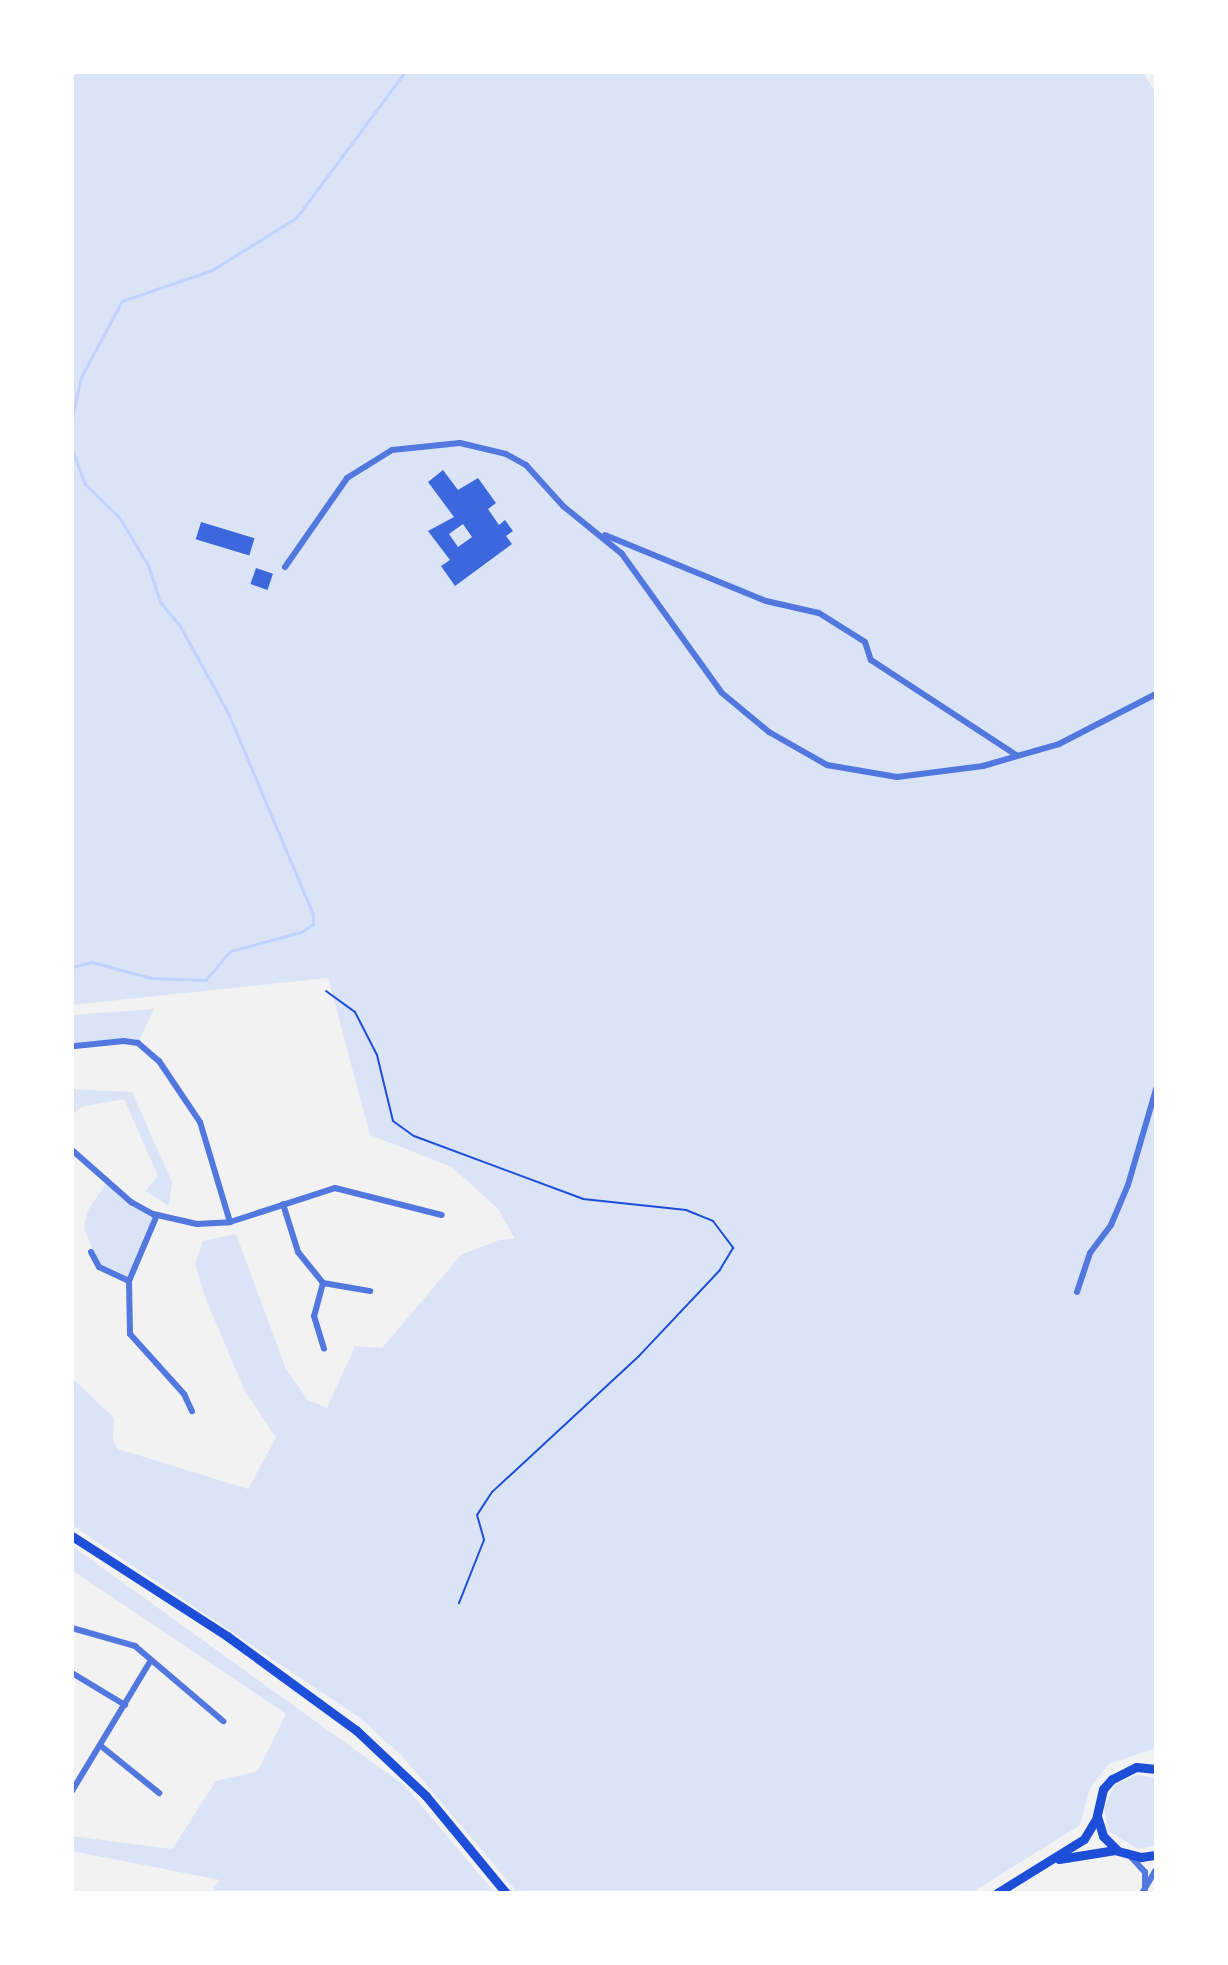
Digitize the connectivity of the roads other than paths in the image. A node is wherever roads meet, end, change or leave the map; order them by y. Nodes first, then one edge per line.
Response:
1 (603, 534) junction
2 (285, 567) dead end
3 (1156, 694) edge
4 (1016, 755) junction
5 (75, 1046) dead end
6 (1156, 1089) edge
7 (72, 1150) edge
8 (283, 1204) junction
9 (157, 1215) junction
10 (442, 1215) dead end
11 (230, 1222) junction
12 (91, 1252) dead end
13 (129, 1281) junction
14 (323, 1283) junction
15 (370, 1291) dead end
16 (1077, 1292) dead end
17 (324, 1349) dead end
18 (192, 1411) dead end
19 (72, 1536) edge
20 (72, 1628) edge
21 (151, 1660) junction
22 (72, 1673) edge
23 (125, 1705) junction
24 (223, 1721) dead end
25 (101, 1746) junction
26 (1156, 1769) edge
27 (72, 1775) edge
28 (80, 1781) junction
29 (72, 1791) edge
30 (159, 1793) dead end
31 (1097, 1816) junction
32 (1118, 1851) junction
33 (1156, 1855) edge
34 (1130, 1856) junction
35 (1045, 1863) junction
36 (1156, 1870) edge
37 (1143, 1891) edge
38 (506, 1893) edge
39 (997, 1893) edge

1 - 2 street
1 - 4 street
1 - 4 street
3 - 4 street
5 - 11 street
6 - 16 street
7 - 9 street
8 - 10 street
8 - 11 street
8 - 14 street
9 - 11 street
9 - 13 street
12 - 13 street
13 - 18 street
14 - 15 street
14 - 17 street
19 - 38 highway
20 - 21 street
21 - 23 street
21 - 24 street
22 - 23 street
23 - 25 street
25 - 28 street
25 - 30 street
26 - 31 highway
27 - 28 street
28 - 29 street
31 - 32 highway
31 - 35 highway
32 - 34 highway
32 - 35 highway
33 - 34 highway
34 - 37 street
35 - 39 highway
36 - 37 street

